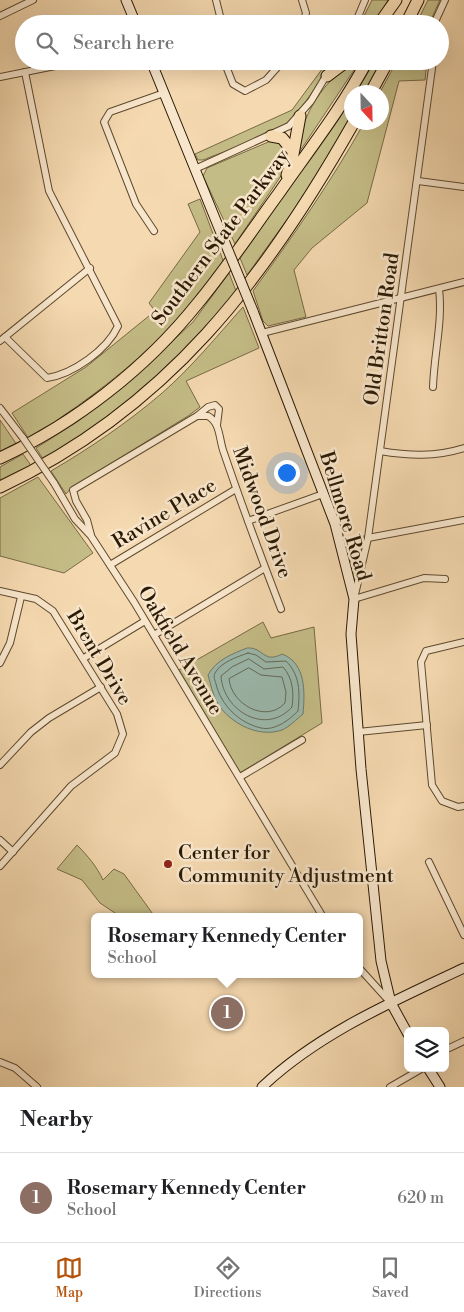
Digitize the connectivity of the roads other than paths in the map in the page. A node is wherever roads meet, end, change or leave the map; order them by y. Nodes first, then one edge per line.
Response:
1 (33, 0) edge
2 (128, 0) edge
3 (216, 0) edge
4 (302, 0) edge
5 (365, 0) edge
6 (398, 0) edge
7 (418, 0) edge
8 (445, 0) edge
9 (133, 15) edge
10 (220, 15) edge
11 (305, 15) edge
12 (359, 15) edge
13 (386, 15) edge
14 (392, 15) edge
15 (410, 15) edge
16 (438, 15) edge
17 (0, 16) edge
18 (35, 70) edge
19 (155, 70) edge
20 (228, 70) edge
21 (275, 70) edge
22 (330, 70) edge
23 (334, 70) edge
24 (362, 70) edge
25 (383, 70) edge
26 (433, 70) edge
27 (25, 72) junction
28 (326, 76) junction
29 (0, 77) edge
30 (375, 85) edge
31 (164, 93) junction
32 (300, 116) junction
33 (349, 130) edge
34 (271, 136) junction
35 (292, 150) junction
36 (195, 169) junction
37 (418, 181) junction
38 (464, 187) edge
39 (278, 193) junction
40 (154, 231) dead end
41 (90, 268) junction
42 (464, 282) edge
43 (440, 288) junction
44 (401, 298) junction
45 (262, 334) junction
46 (2, 339) edge
47 (434, 387) dead end
48 (0, 408) edge
49 (197, 416) junction
50 (217, 425) junction
51 (464, 448) edge
52 (380, 451) junction
53 (0, 458) edge
54 (0, 487) edge
55 (236, 489) junction
56 (324, 494) junction
57 (464, 520) edge
58 (248, 521) junction
59 (91, 536) junction
60 (368, 538) junction
61 (110, 565) junction
62 (265, 568) junction
63 (445, 579) dead end
64 (0, 591) edge
65 (21, 597) junction
66 (354, 599) junction
67 (281, 609) dead end
68 (145, 621) junction
69 (154, 635) junction
70 (464, 642) edge
71 (84, 658) junction
72 (0, 663) edge
73 (101, 687) junction
74 (426, 725) junction
75 (358, 732) junction
76 (302, 740) dead end
77 (0, 765) edge
78 (240, 777) junction
79 (464, 806) edge
80 (0, 840) edge
81 (13, 852) junction
82 (429, 862) dead end
83 (0, 866) edge
84 (321, 913) edge
85 (464, 935) edge
86 (464, 968) edge
87 (363, 972) edge
88 (391, 1003) junction
89 (404, 1027) edge
90 (464, 1041) edge
91 (449, 1048) edge
92 (0, 1062) edge
93 (416, 1072) edge
94 (431, 1072) edge
95 (37, 1087) edge
96 (262, 1087) edge
97 (390, 1087) edge
98 (440, 1087) edge

1 - 17 street
2 - 9 main road
3 - 10 street
4 - 11 street
5 - 12 street
6 - 13 highway
6 - 14 highway
7 - 15 highway
8 - 16 street
18 - 27 street
19 - 31 main road, Bellmore Road
20 - 21 street
22 - 28 street
23 - 28 highway
24 - 39 highway, Southern State Parkway
25 - 30 highway
26 - 37 street, Old Britton Road
27 - 29 street
27 - 41 street
28 - 32 street
31 - 36 main road, Bellmore Road
31 - 40 street
32 - 34 street
32 - 35 highway
33 - 54 highway
34 - 35 highway
34 - 36 street
35 - 39 highway
36 - 45 main road, Bellmore Road, bridge
37 - 38 street
37 - 44 street, Old Britton Road
39 - 53 highway, Southern State Parkway
41 - 46 street
41 - 46 street
42 - 43 street
43 - 44 street
43 - 47 street
44 - 45 street
44 - 52 street, Old Britton Road
45 - 56 main road, Bellmore Road
48 - 59 street, Oakfield Avenue, bridge
49 - 50 street, Midwood Drive
49 - 50 street, Midwood Drive
49 - 59 street
50 - 55 street, Midwood Drive
51 - 52 street
52 - 60 street, Old Britton Road
55 - 58 street, Midwood Drive
55 - 61 street, Ravine Place
56 - 58 street
56 - 66 main road, Bellmore Road
57 - 60 street
58 - 62 street, Midwood Drive
59 - 61 street, Oakfield Avenue
60 - 66 street, Old Britton Road
61 - 68 street, Oakfield Avenue
62 - 67 street, Midwood Drive
62 - 69 street
63 - 66 street
64 - 65 street, Brent Drive
65 - 71 street, Brent Drive
65 - 72 street
66 - 75 main road, Bellmore Road
68 - 69 street, Oakfield Avenue
68 - 71 street
69 - 78 street, Oakfield Avenue
70 - 74 street
71 - 73 street, Brent Drive
73 - 77 street
73 - 81 street, Brent Drive
74 - 75 street
74 - 79 street
75 - 88 main road, Bellmore Road
76 - 78 street
78 - 84 street, Oakfield Avenue
80 - 81 street
81 - 83 street, Brent Drive
82 - 85 street
86 - 88 main road
87 - 88 street
88 - 89 main road, Bellmore Road
88 - 96 main road
90 - 91 street
92 - 95 street
93 - 97 street
94 - 98 main road

